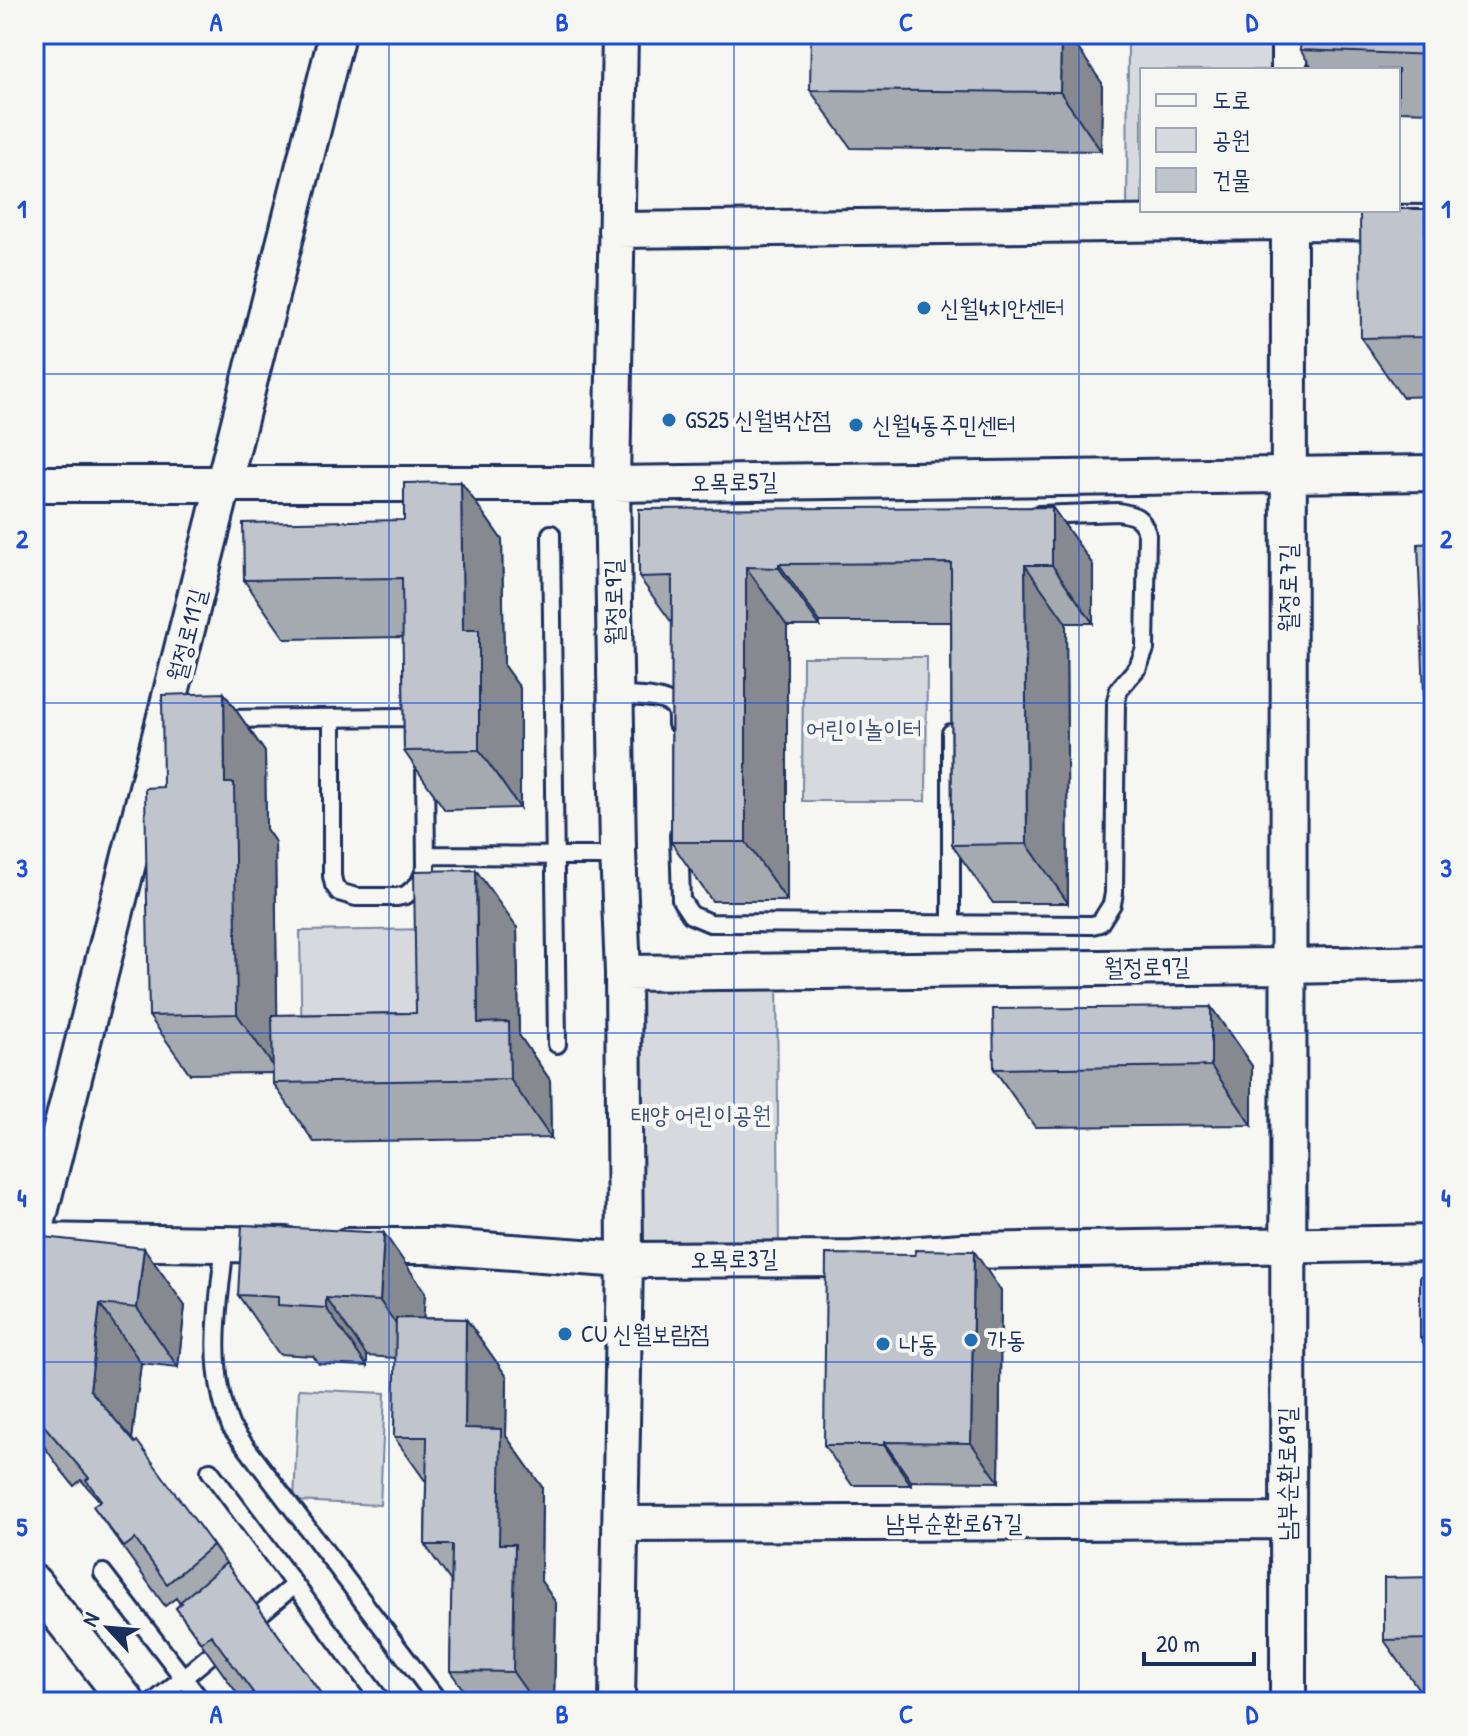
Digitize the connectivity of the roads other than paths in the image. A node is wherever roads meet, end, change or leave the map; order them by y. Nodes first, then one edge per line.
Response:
1 (337, 34) edge
2 (620, 34) edge
3 (1289, 34) edge
4 (1289, 68) edge
5 (1289, 216) edge
6 (1434, 223) edge
7 (616, 230) junction
8 (1434, 473) edge
9 (1288, 475) junction
10 (225, 483) junction
11 (34, 484) edge
12 (612, 484) junction
13 (1025, 515) edge
14 (551, 534) dead end
15 (615, 696) junction
16 (332, 718) junction
17 (211, 719) edge
18 (951, 733) edge
19 (677, 734) edge
20 (678, 812) edge
21 (426, 855) junction
22 (555, 856) junction
23 (618, 856) junction
24 (951, 924) junction
25 (1434, 963) edge
26 (1287, 966) junction
27 (623, 973) junction
28 (557, 1044) dead end
29 (34, 1238) edge
30 (1434, 1243) edge
31 (225, 1244) junction
32 (1287, 1245) junction
33 (625, 1260) junction
34 (210, 1471) dead end
35 (1287, 1521) junction
36 (620, 1524) junction
37 (103, 1573) edge
38 (34, 1583) edge
39 (294, 1585) junction
40 (184, 1678) junction
41 (127, 1702) edge
42 (154, 1702) edge
43 (202, 1702) edge
44 (382, 1702) edge
45 (439, 1702) edge
46 (617, 1702) edge
47 (1288, 1702) edge

1 - 10 street, 월정로11길
2 - 7 street, 월정로9길
3 - 4 street
5 - 6 street
5 - 7 street
5 - 9 street, 월정로7길
7 - 12 street, 월정로9길
8 - 9 street, 오목로5길
9 - 12 street, 오목로5길
9 - 26 street, 월정로7길
10 - 11 street, 오목로5길
10 - 12 street, 오목로5길
10 - 29 street, 월정로11길
12 - 15 street, 월정로9길
13 - 24 lane
14 - 22 lane
15 - 19 lane
15 - 23 street, 월정로9길
16 - 17 lane
16 - 21 lane
16 - 21 lane
18 - 24 lane
20 - 24 lane
21 - 22 lane
22 - 23 lane
22 - 28 lane
23 - 27 street, 월정로9길
25 - 26 street
26 - 27 street, 월정로9길
26 - 32 street, 월정로7길
27 - 33 street, 월정로9길
29 - 31 street, 오목로3길
30 - 32 street, 오목로3길
31 - 33 street, 오목로3길
31 - 45 lane
32 - 33 street, 오목로3길
32 - 35 street, 남부순환로69길
33 - 36 street
34 - 39 lane
35 - 36 street, 남부순환로67길
35 - 47 street, 남부순환로69길
36 - 46 street
37 - 40 lane
38 - 41 street
39 - 40 lane
39 - 44 lane
40 - 42 lane
40 - 43 lane

